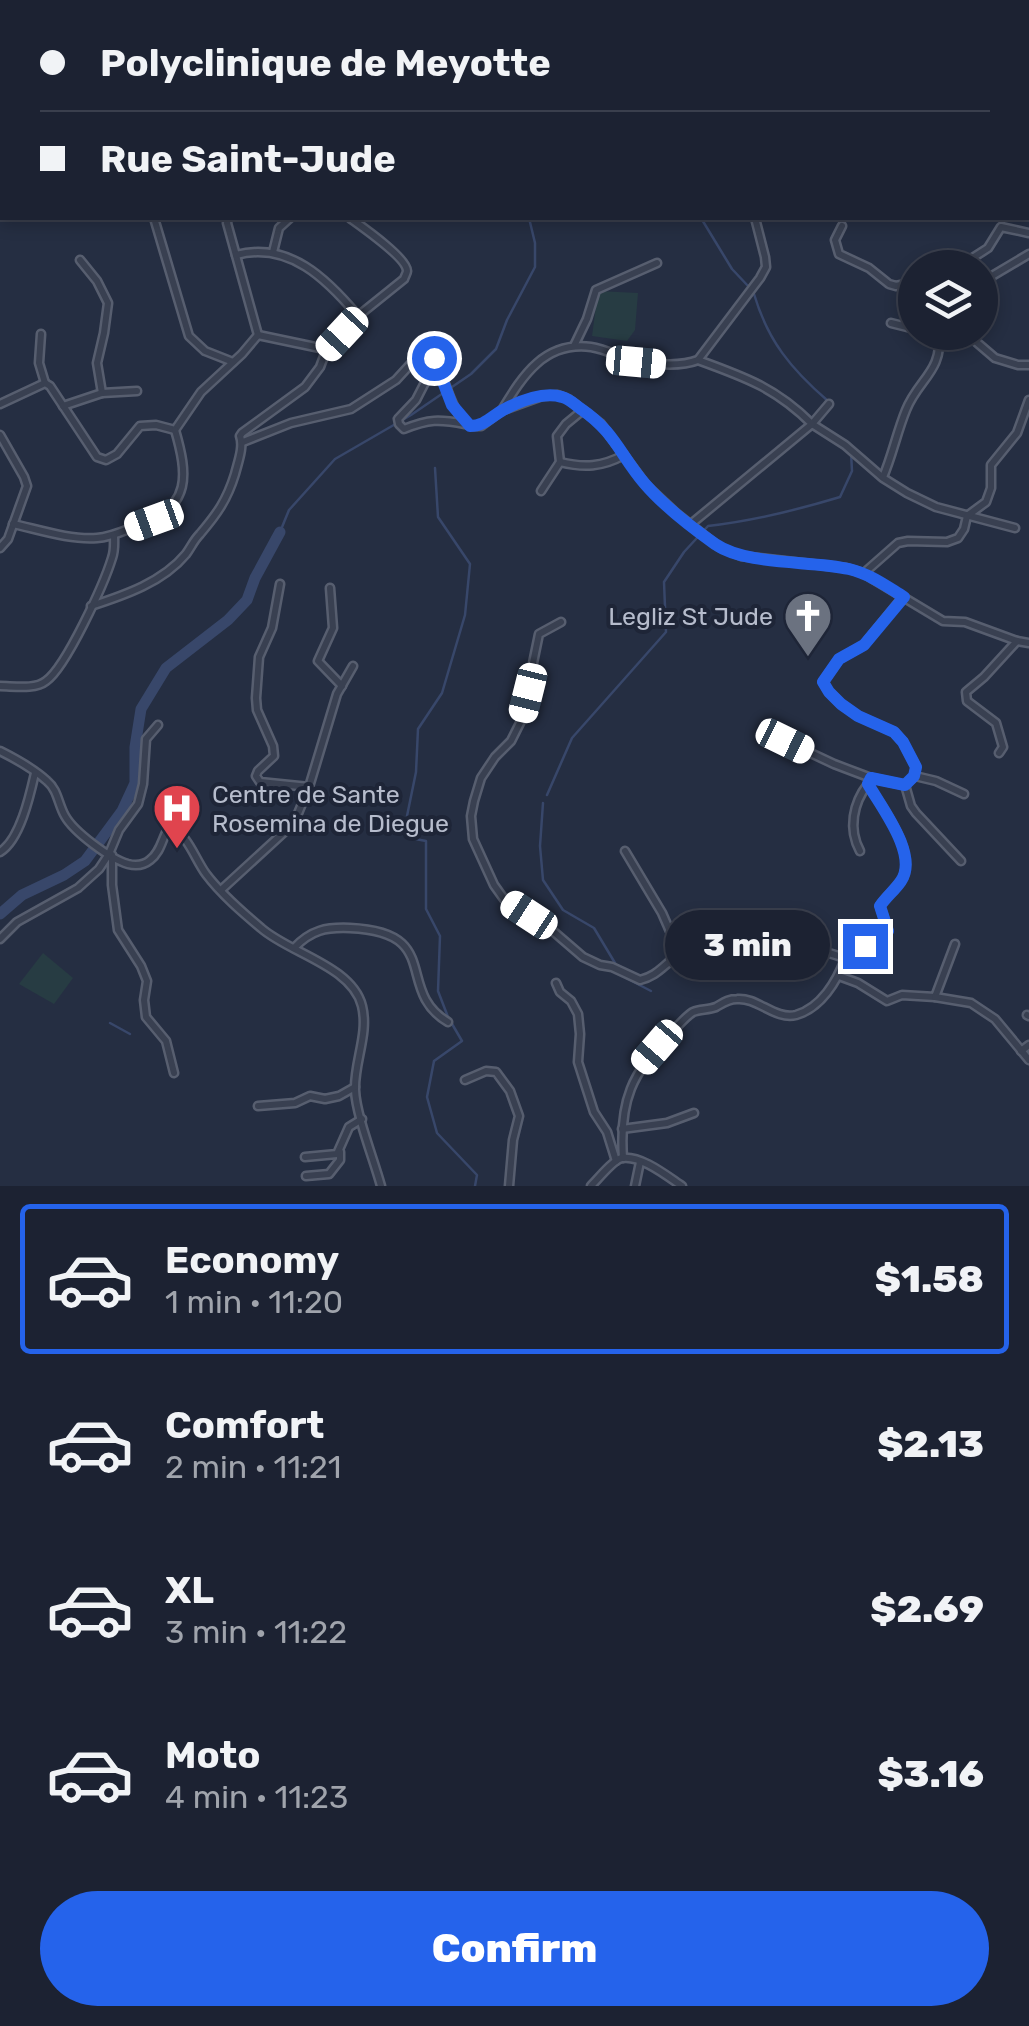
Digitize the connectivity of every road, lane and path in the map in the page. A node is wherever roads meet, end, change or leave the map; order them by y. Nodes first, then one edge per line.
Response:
1 (154, 220) edge
2 (228, 220) edge
3 (288, 220) edge
4 (353, 220) edge
5 (757, 220) edge
6 (842, 226) dead end
7 (1029, 233) edge
8 (985, 250) edge
9 (273, 252) junction
10 (1029, 254) edge
11 (236, 255) junction
12 (80, 260) dead end
13 (657, 263) dead end
14 (998, 272) edge
15 (898, 286) edge
16 (358, 316) junction
17 (892, 323) dead end
18 (898, 325) edge
19 (41, 334) dead end
20 (258, 335) junction
21 (573, 347) junction
22 (941, 350) edge
23 (987, 350) edge
24 (326, 351) junction
25 (434, 358) junction
26 (698, 360) junction
27 (234, 362) junction
28 (1029, 365) edge
29 (45, 384) junction
30 (138, 391) dead end
31 (102, 392) junction
32 (1029, 400) edge
33 (0, 404) edge
34 (830, 404) dead end
35 (63, 406) junction
36 (583, 410) junction
37 (501, 412) junction
38 (465, 424) junction
39 (812, 424) junction
40 (175, 430) junction
41 (0, 436) edge
42 (243, 442) junction
43 (624, 455) junction
44 (560, 462) junction
45 (883, 478) junction
46 (541, 492) dead end
47 (968, 516) junction
48 (14, 524) junction
49 (691, 524) junction
50 (1015, 528) dead end
51 (114, 535) junction
52 (0, 548) edge
53 (863, 573) junction
54 (280, 584) dead end
55 (330, 588) dead end
56 (904, 597) junction
57 (91, 606) junction
58 (561, 622) dead end
59 (1017, 641) junction
60 (1029, 642) edge
61 (353, 666) dead end
62 (0, 686) edge
63 (342, 686) junction
64 (158, 725) dead end
65 (785, 741) dead end
66 (0, 750) edge
67 (999, 753) dead end
68 (36, 773) junction
69 (914, 776) junction
70 (869, 781) junction
71 (905, 785) junction
72 (308, 786) junction
73 (964, 794) dead end
74 (860, 851) dead end
75 (0, 852) edge
76 (626, 852) dead end
77 (108, 853) junction
78 (961, 861) dead end
79 (220, 890) junction
80 (0, 940) edge
81 (955, 944) dead end
82 (294, 948) junction
83 (680, 954) junction
84 (845, 959) junction
85 (839, 976) junction
86 (556, 983) dead end
87 (935, 997) junction
88 (448, 1022) dead end
89 (1029, 1045) edge
90 (1021, 1052) junction
91 (1029, 1060) edge
92 (174, 1072) dead end
93 (465, 1080) dead end
94 (355, 1087) junction
95 (258, 1106) dead end
96 (694, 1113) dead end
97 (362, 1119) junction
98 (622, 1129) junction
99 (340, 1150) junction
100 (305, 1156) dead end
101 (620, 1159) junction
102 (640, 1162) junction
103 (306, 1176) dead end
104 (381, 1186) edge
105 (509, 1186) edge
106 (590, 1186) edge
107 (635, 1186) edge
108 (682, 1186) edge

1 - 27 street
2 - 11 street
3 - 9 street
4 - 16 street
5 - 26 street
6 - 15 street
7 - 8 street
9 - 11 street
9 - 16 street
10 - 14 street
11 - 20 street
12 - 31 street
13 - 21 street
16 - 24 street
17 - 18 street
19 - 29 street
20 - 24 street
20 - 27 street
21 - 26 street
21 - 37 street
22 - 45 street
23 - 28 street
24 - 42 street
25 - 38 street
25 - 38 street
25 - 42 street
26 - 39 street
27 - 40 street
29 - 33 street
29 - 35 street
30 - 31 street
31 - 35 street
32 - 47 street
34 - 39 street
35 - 40 street
36 - 37 street
36 - 43 street
36 - 44 street
37 - 38 street
39 - 45 street
39 - 49 street
40 - 51 street
41 - 48 street
42 - 57 street
43 - 44 street
43 - 49 street
44 - 46 street
45 - 47 street
47 - 50 street
47 - 53 street
48 - 51 street
48 - 52 street
49 - 53 street
51 - 57 street
53 - 56 street
54 - 72 street
55 - 63 street
56 - 59 street
56 - 69 street
57 - 62 street
58 - 83 street
59 - 60 street
59 - 67 street
61 - 63 street
63 - 72 street
64 - 77 street
65 - 70 street
66 - 68 street
68 - 75 street
68 - 77 street
69 - 71 street
69 - 73 street
70 - 71 street
70 - 74 street
70 - 84 street
71 - 78 street
72 - 79 street
76 - 83 street
77 - 79 street
77 - 80 street
77 - 92 street
79 - 82 street
81 - 87 street
82 - 88 street
82 - 94 street
83 - 84 street
84 - 85 street
85 - 87 street
85 - 98 street
86 - 101 street
87 - 90 street
89 - 90 street
90 - 91 street
93 - 105 street
94 - 95 street
94 - 97 street
96 - 98 street
97 - 99 street
97 - 104 street
98 - 101 street
99 - 100 street
99 - 103 street
101 - 102 street
101 - 106 street
102 - 107 street
102 - 108 street

